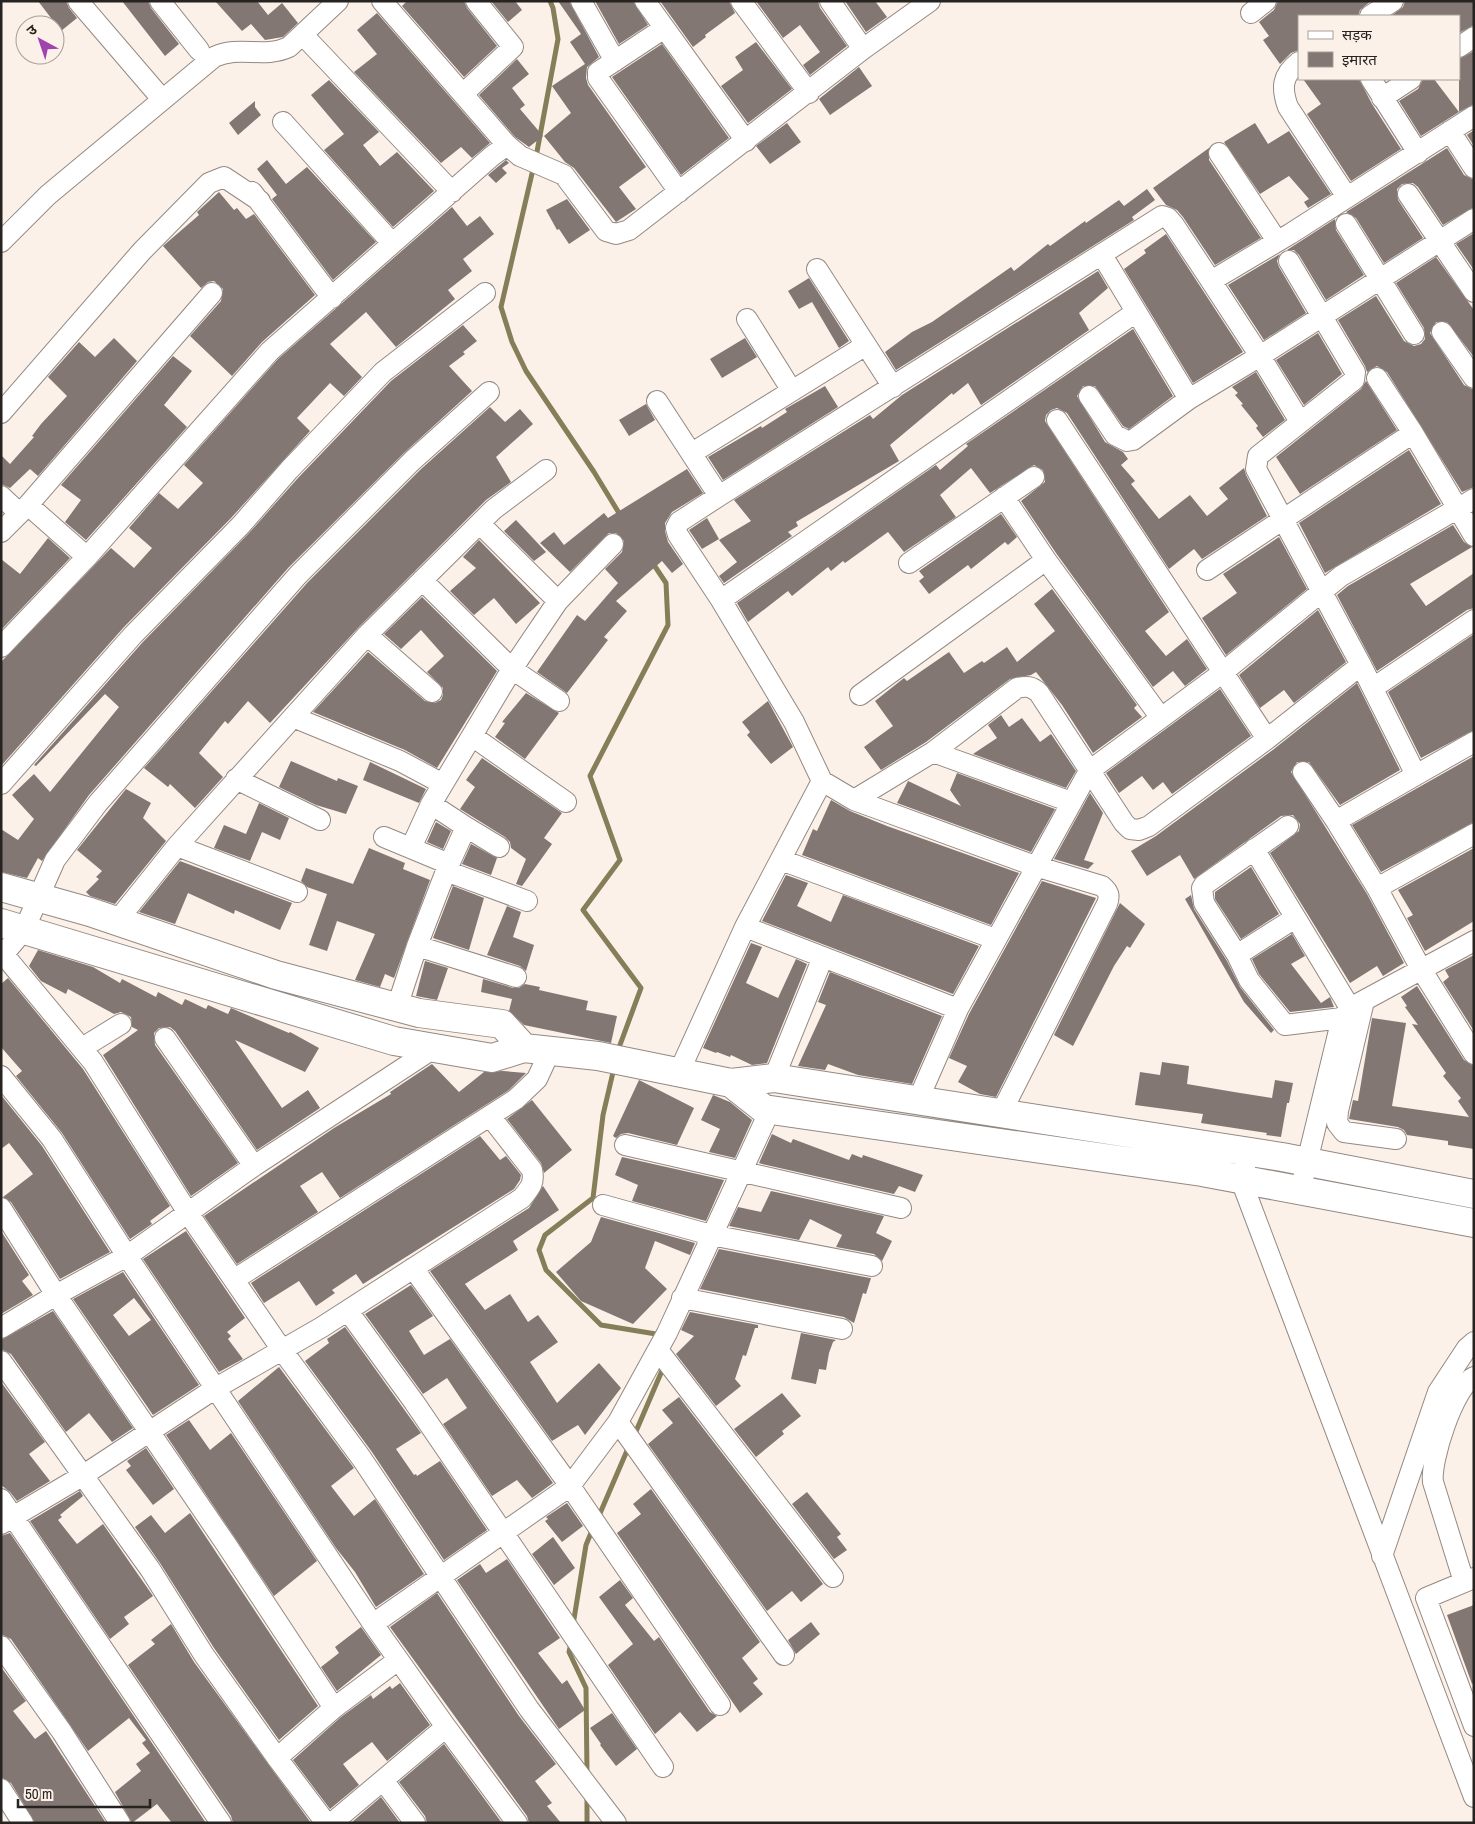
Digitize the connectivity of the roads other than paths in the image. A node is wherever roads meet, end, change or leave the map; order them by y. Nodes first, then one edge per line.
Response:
1 (78, 1) edge
2 (160, 1) edge
3 (338, 1) edge
4 (382, 1) edge
5 (476, 1) edge
6 (581, 1) edge
7 (644, 1) edge
8 (741, 1) edge
9 (830, 1) edge
10 (1393, 1) edge
11 (927, 2) edge
12 (1372, 15) edge
13 (663, 29) junction
14 (303, 35) junction
15 (1474, 37) edge
16 (1460, 46) edge
17 (863, 49) junction
18 (199, 50) dead end
19 (615, 61) junction
20 (1298, 63) edge
21 (1372, 80) edge
22 (1409, 80) edge
23 (156, 92) dead end
24 (464, 93) junction
25 (809, 93) junction
26 (1382, 98) junction
27 (1474, 116) edge
28 (283, 122) dead end
29 (1450, 132) junction
30 (746, 141) junction
31 (513, 150) junction
32 (1219, 153) dead end
33 (1418, 153) junction
34 (1474, 168) edge
35 (234, 172) dead end
36 (452, 192) junction
37 (679, 192) junction
38 (1408, 194) dead end
39 (1347, 198) junction
40 (260, 201) junction
41 (1474, 219) edge
42 (1346, 224) dead end
43 (1277, 241) junction
44 (1440, 241) junction
45 (1, 242) edge
46 (392, 243) junction
47 (1102, 255) junction
48 (1289, 261) dead end
49 (817, 269) dead end
50 (1380, 279) junction
51 (1211, 281) junction
52 (212, 292) dead end
53 (1474, 292) edge
54 (485, 293) dead end
55 (332, 298) junction
56 (1136, 312) junction
57 (1322, 316) junction
58 (747, 319) dead end
59 (1442, 332) dead end
60 (1414, 334) dead end
61 (866, 345) junction
62 (1260, 356) junction
63 (1377, 378) dead end
64 (1474, 378) edge
65 (893, 387) junction
66 (792, 391) junction
67 (489, 392) dead end
68 (1089, 396) dead end
69 (1189, 399) junction
70 (658, 401) dead end
71 (1, 413) edge
72 (1296, 415) dead end
73 (1057, 420) dead end
74 (1413, 433) junction
75 (692, 454) junction
76 (546, 470) dead end
77 (1034, 477) dead end
78 (1, 496) edge
79 (719, 496) junction
80 (1004, 498) junction
81 (1466, 504) edge
82 (24, 509) junction
83 (1284, 520) junction
84 (480, 524) junction
85 (1, 532) edge
86 (1474, 536) edge
87 (613, 544) dead end
88 (87, 557) junction
89 (1046, 560) junction
90 (909, 562) dead end
91 (1207, 570) dead end
92 (422, 580) junction
93 (1322, 590) junction
94 (721, 600) junction
95 (558, 601) junction
96 (1474, 620) edge
97 (367, 635) junction
98 (1, 647) edge
99 (1361, 665) junction
100 (512, 669) junction
101 (1222, 673) junction
102 (1372, 688) junction
103 (432, 692) dead end
104 (860, 695) dead end
105 (558, 701) dead end
106 (294, 716) junction
107 (1161, 718) junction
108 (472, 736) junction
109 (1267, 739) junction
110 (1474, 742) edge
111 (932, 752) junction
112 (1089, 771) junction
113 (1304, 772) dead end
114 (1416, 775) junction
115 (236, 779) junction
116 (822, 781) junction
117 (1, 784) edge
118 (443, 784) junction
119 (854, 800) junction
120 (566, 802) dead end
121 (1071, 802) junction
122 (431, 804) junction
123 (320, 820) dead end
124 (1336, 821) junction
125 (1288, 826) dead end
126 (466, 827) junction
127 (1474, 834) edge
128 (384, 837) dead end
129 (177, 846) junction
130 (499, 847) dead end
131 (411, 848) junction
132 (1254, 849) junction
133 (781, 860) junction
134 (1035, 866) junction
135 (447, 868) junction
136 (1, 888) edge
137 (1377, 888) junction
138 (297, 892) dead end
139 (39, 898) junction
140 (527, 901) dead end
141 (1295, 918) junction
142 (117, 921) junction
143 (13, 927) edge
144 (744, 928) junction
145 (995, 939) junction
146 (1474, 940) edge
147 (417, 946) junction
148 (1237, 955) junction
149 (3, 956) edge
150 (823, 957) junction
151 (1421, 969) junction
152 (516, 977) dead end
153 (397, 1007) junction
154 (958, 1009) junction
155 (1352, 1009) junction
156 (121, 1024) dead end
157 (165, 1038) dead end
158 (82, 1048) junction
159 (434, 1048) junction
160 (537, 1050) junction
161 (1474, 1054) edge
162 (679, 1072) junction
163 (1, 1076) edge
164 (774, 1078) junction
165 (731, 1083) junction
166 (918, 1100) junction
167 (770, 1110) junction
168 (1001, 1113) junction
169 (490, 1116) junction
170 (1396, 1139) dead end
171 (625, 1145) dead end
172 (1249, 1152) junction
173 (1306, 1162) junction
174 (254, 1166) junction
175 (742, 1173) junction
176 (1241, 1180) junction
177 (1300, 1191) junction
178 (1474, 1194) edge
179 (603, 1205) dead end
180 (1, 1208) edge
181 (902, 1208) dead end
182 (188, 1212) junction
183 (1474, 1223) edge
184 (711, 1235) junction
185 (127, 1256) junction
186 (872, 1266) dead end
187 (413, 1268) junction
188 (235, 1279) junction
189 (56, 1295) junction
190 (682, 1298) junction
191 (348, 1310) junction
192 (1, 1328) edge
193 (842, 1329) dead end
194 (1474, 1342) edge
195 (282, 1350) junction
196 (664, 1351) junction
197 (1, 1361) edge
198 (1474, 1377) edge
199 (216, 1388) junction
200 (621, 1426) junction
201 (148, 1433) junction
202 (82, 1476) junction
203 (570, 1486) junction
204 (1, 1498) edge
205 (8, 1521) edge
206 (503, 1533) junction
207 (1382, 1556) junction
208 (440, 1577) junction
209 (833, 1577) dead end
210 (1469, 1580) edge
211 (373, 1624) junction
212 (1, 1646) edge
213 (784, 1656) dead end
214 (398, 1660) junction
215 (720, 1705) dead end
216 (334, 1708) junction
217 (1474, 1726) edge
218 (446, 1727) junction
219 (277, 1758) junction
220 (663, 1767) dead end
221 (383, 1780) junction
222 (1, 1789) edge
223 (1474, 1797) edge
224 (23, 1823) edge
225 (120, 1823) edge
226 (222, 1823) edge
227 (326, 1823) edge
228 (332, 1823) edge
229 (415, 1823) edge
230 (516, 1823) edge
231 (616, 1823) edge

1 - 23 street
2 - 18 street
3 - 14 street
4 - 24 street
5 - 24 street
6 - 19 street
7 - 13 street
8 - 25 street
9 - 17 street
10 - 12 street
11 - 17 street
13 - 19 street
13 - 30 street
14 - 36 street
14 - 45 street
15 - 16 street
17 - 25 street
19 - 37 street
20 - 39 street
21 - 26 street
22 - 26 street
24 - 31 street
25 - 30 street
26 - 33 street
27 - 29 street
28 - 46 street
29 - 33 street
29 - 34 street
30 - 37 street
31 - 36 street
31 - 37 street
32 - 43 street
33 - 39 street
35 - 40 street
36 - 46 street
38 - 44 street
39 - 43 street
40 - 55 street
40 - 71 street
41 - 44 street
42 - 50 street
43 - 51 street
44 - 50 street
44 - 53 street
46 - 55 street
47 - 51 street
47 - 56 street
47 - 65 street
48 - 57 street
49 - 61 street
50 - 57 street
50 - 60 street
51 - 62 street
52 - 82 street
54 - 117 street
55 - 88 street
56 - 69 street
56 - 94 street
57 - 62 street
57 - 83 street
58 - 66 street
59 - 64 street
61 - 65 street
61 - 66 street
62 - 69 street
62 - 72 street
63 - 74 street
65 - 79 street
66 - 75 street
67 - 139 street
68 - 69 street
70 - 75 street
73 - 101 street
74 - 81 street
74 - 83 street
75 - 79 street
76 - 84 street
77 - 80 street
78 - 82 street
79 - 94 street
80 - 89 street
80 - 90 street
81 - 86 street
81 - 93 street
82 - 85 street
82 - 88 street
83 - 91 street
83 - 93 street
84 - 92 street
84 - 95 street
87 - 95 street
88 - 98 street
89 - 104 street
89 - 107 street
92 - 97 street
92 - 100 street
93 - 99 street
93 - 101 street
94 - 116 street
95 - 100 street
96 - 102 street
97 - 103 street
97 - 106 street
99 - 102 street
99 - 109 street
100 - 105 street
100 - 108 street
101 - 107 street
101 - 109 street
102 - 114 street
106 - 115 street
106 - 118 street
107 - 112 street
108 - 118 street
108 - 120 street
109 - 112 street
110 - 114 street
111 - 112 street
111 - 119 street
111 - 121 street
112 - 121 street
113 - 124 street
114 - 124 street
115 - 123 street
115 - 129 street
116 - 119 street
116 - 133 street
118 - 122 street
119 - 134 street
121 - 134 street
122 - 126 street
122 - 131 street
124 - 137 street
125 - 132 street
126 - 130 street
126 - 135 street
127 - 137 street
128 - 131 street
129 - 138 street
129 - 142 street
131 - 135 street
132 - 141 street
132 - 148 street
133 - 144 street
133 - 145 street
134 - 145 street
134 - 168 street
135 - 140 street
135 - 147 street
136 - 139 main road
137 - 151 street
139 - 142 main road
139 - 143 street
141 - 148 street
141 - 155 street
142 - 153 main road
143 - 149 street
143 - 159 main road
144 - 150 street
144 - 162 street
145 - 154 street
146 - 151 street
147 - 152 street
147 - 153 street
148 - 155 street
149 - 158 street
150 - 154 street
150 - 164 street
151 - 155 street
151 - 161 street
153 - 160 main road
154 - 166 street
155 - 170 street
155 - 173 street
156 - 158 street
157 - 174 street
158 - 182 street
159 - 160 main road
159 - 174 street
160 - 162 main road
160 - 169 street
162 - 165 main road
163 - 185 street
164 - 165 main road
164 - 166 main road
165 - 167 main road
166 - 168 main road
167 - 175 street
167 - 176 main road
168 - 172 main road
169 - 187 street
169 - 188 street
171 - 175 street
172 - 173 main road
172 - 176 street
173 - 177 street
173 - 178 main road
174 - 182 street
175 - 181 street
175 - 184 street
176 - 177 main road
176 - 207 street
177 - 183 main road
179 - 184 street
180 - 189 street
182 - 185 street
182 - 188 street
184 - 186 street
184 - 190 street
185 - 189 street
185 - 199 street
187 - 191 street
187 - 203 street
188 - 195 street
189 - 192 street
189 - 201 street
190 - 193 street
190 - 196 street
191 - 195 street
191 - 206 street
194 - 207 street
195 - 199 street
195 - 208 street
196 - 200 street
196 - 209 street
197 - 202 street
198 - 210 street
199 - 201 street
199 - 211 street
200 - 203 street
200 - 213 street
201 - 202 street
201 - 216 street
202 - 205 street
202 - 219 street
203 - 206 street
203 - 215 street
204 - 205 street
205 - 226 street
206 - 208 street
206 - 220 street
207 - 223 street
208 - 211 street
208 - 231 street
210 - 217 street
211 - 214 street
212 - 225 street
214 - 216 street
214 - 218 street
216 - 219 street
218 - 221 street
218 - 230 street
219 - 227 street
221 - 228 street
221 - 229 street
222 - 224 street

